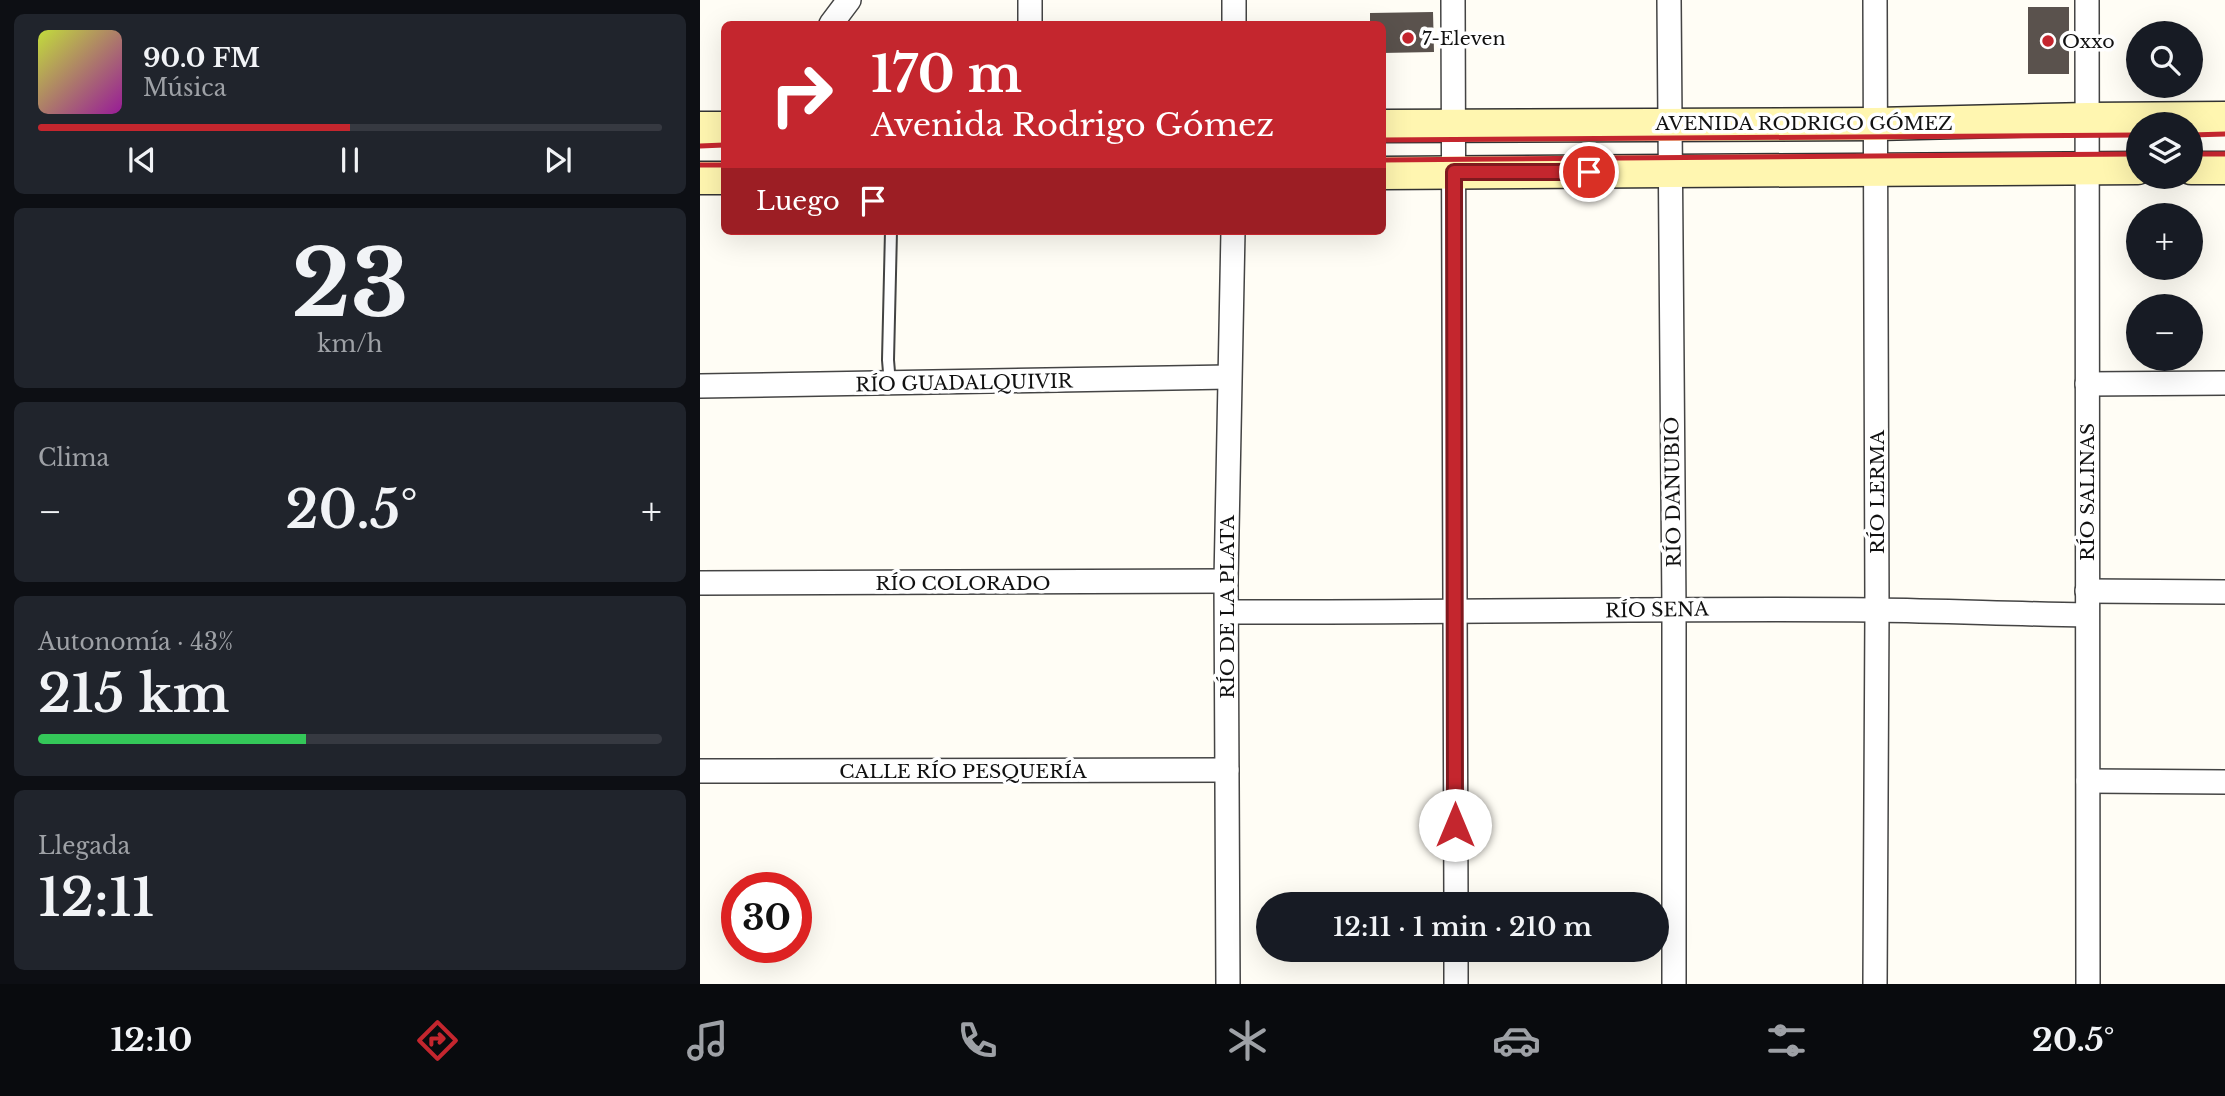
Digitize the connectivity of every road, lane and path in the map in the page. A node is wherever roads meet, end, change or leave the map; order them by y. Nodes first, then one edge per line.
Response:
1 (849, 0) edge
2 (1030, 0) edge
3 (1234, 0) edge
4 (1453, 0) edge
5 (1669, 0) edge
6 (1875, 0) edge
7 (2087, 0) edge
8 (833, 21) edge
9 (1030, 21) edge
10 (1234, 21) edge
11 (2225, 118) edge
12 (2088, 119) junction
13 (1670, 124) junction
14 (1876, 124) junction
15 (1386, 125) edge
16 (1453, 125) junction
17 (700, 128) edge
18 (721, 128) edge
19 (2087, 168) junction
20 (2126, 168) edge
21 (2203, 168) edge
22 (2225, 168) edge
23 (1877, 169) junction
24 (1454, 172) junction
25 (1670, 172) junction
26 (1386, 173) edge
27 (700, 178) edge
28 (721, 178) edge
29 (891, 235) edge
30 (1233, 235) edge
31 (1229, 377) junction
32 (2225, 383) edge
33 (890, 384) junction
34 (2087, 384) junction
35 (700, 387) edge
36 (1226, 581) junction
37 (700, 583) edge
38 (2087, 591) junction
39 (2225, 592) edge
40 (1675, 610) junction
41 (1877, 610) junction
42 (1227, 612) junction
43 (1455, 613) junction
44 (2087, 615) junction
45 (1227, 770) junction
46 (700, 771) edge
47 (2088, 781) junction
48 (2225, 782) edge
49 (1456, 892) edge
50 (1456, 962) edge
51 (1228, 984) edge
52 (1456, 984) edge
53 (1674, 984) edge
54 (1875, 984) edge
55 (2088, 984) edge

1 - 8 street
2 - 9 street
3 - 10 street
4 - 16 street
5 - 13 street, RÍO DANUBIO
6 - 14 street, RÍO LERMA
7 - 12 street, RÍO SALINAS
11 - 12 main road, AVENIDA RODRIGO GÓMEZ
12 - 14 main road, AVENIDA RODRIGO GÓMEZ
12 - 19 street, RÍO SALINAS
13 - 14 main road, AVENIDA RODRIGO GÓMEZ
13 - 16 main road, AVENIDA RODRIGO GÓMEZ
13 - 25 street, RÍO DANUBIO
14 - 23 street, RÍO LERMA
15 - 16 main road, AVENIDA RODRIGO GÓMEZ
16 - 24 street
17 - 18 main road
19 - 20 main road
19 - 23 main road
19 - 34 street, RÍO SALINAS
21 - 22 main road
23 - 25 main road
23 - 41 street, RÍO LERMA
24 - 25 main road
24 - 26 main road
24 - 43 street
25 - 40 street, RÍO DANUBIO
27 - 28 main road
29 - 33 lane
30 - 31 street, RÍO DE LA PLATA
31 - 33 street, RÍO GUADALQUIVIR
31 - 36 street, RÍO DE LA PLATA
32 - 34 street
33 - 35 street, RÍO GUADALQUIVIR
34 - 38 street, RÍO SALINAS
36 - 37 street, RÍO COLORADO
36 - 42 street, RÍO DE LA PLATA
38 - 39 street
38 - 44 street, RÍO SALINAS
40 - 41 street, RÍO SENA
40 - 43 street, RÍO SENA
40 - 53 street, RÍO DANUBIO
41 - 44 street, RÍO SENA
41 - 54 street, RÍO LERMA
42 - 43 street, RÍO SENA
42 - 45 street, RÍO DE LA PLATA
43 - 49 street
44 - 47 street, RÍO SALINAS
45 - 46 street, CALLE RÍO PESQUERÍA
45 - 51 street, RÍO DE LA PLATA
47 - 48 street
47 - 55 street, RÍO SALINAS
50 - 52 street

